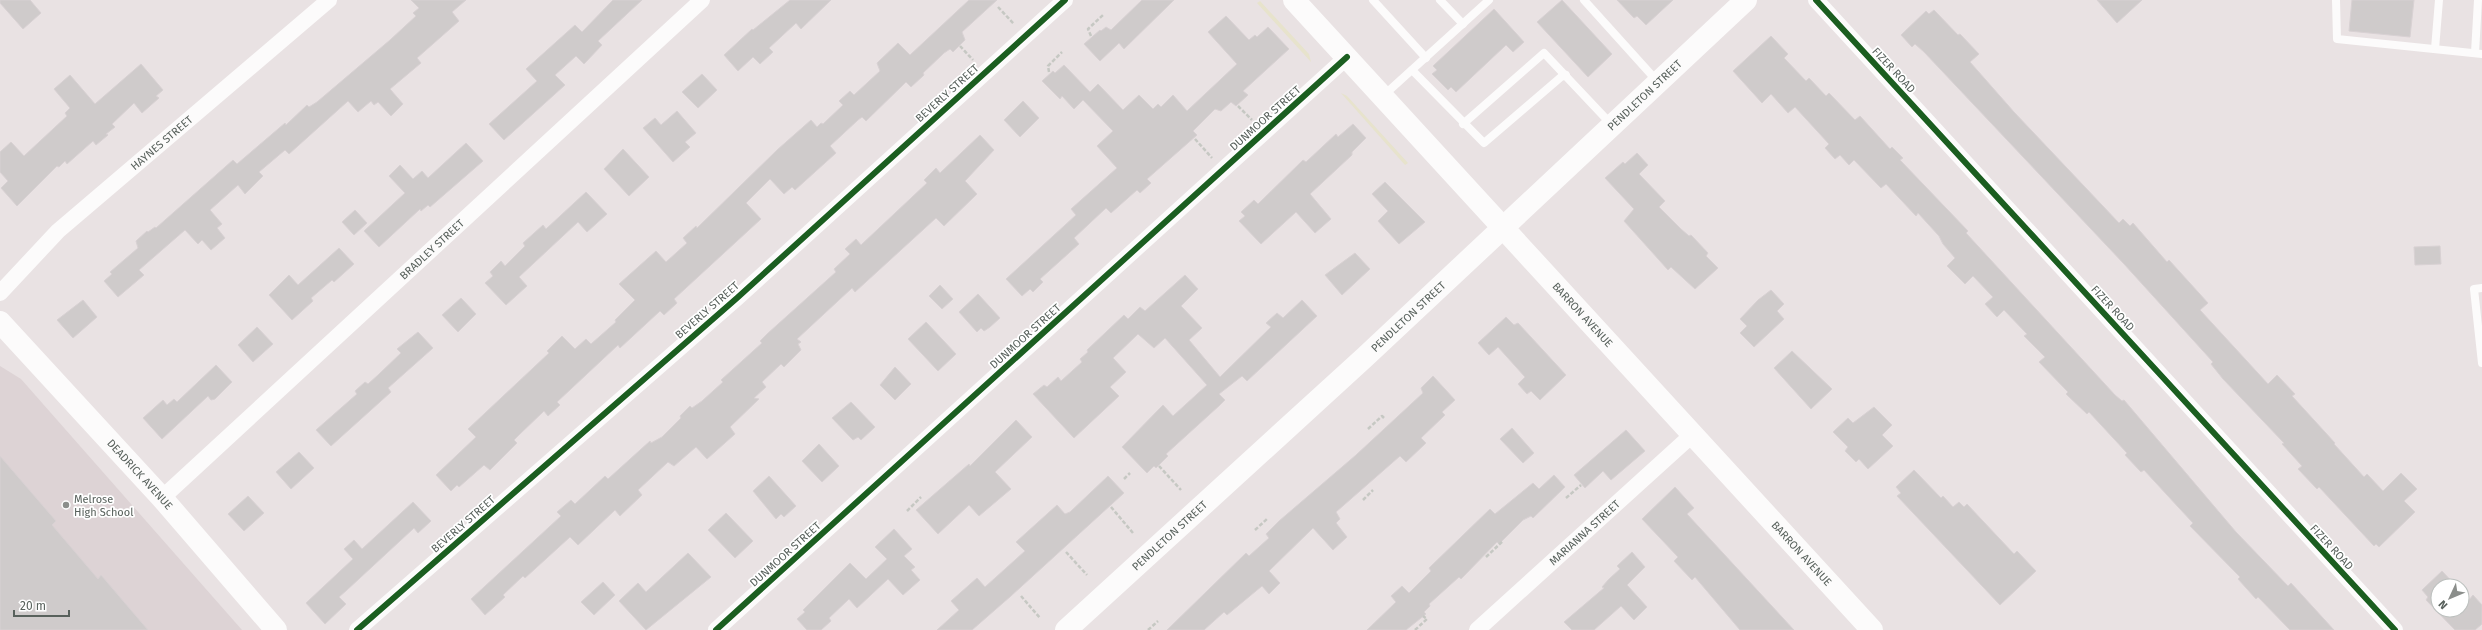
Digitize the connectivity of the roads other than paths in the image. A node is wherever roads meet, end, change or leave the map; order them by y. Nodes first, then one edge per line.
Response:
1 (329, 0) edge
2 (702, 0) edge
3 (1065, 0) edge
4 (1294, 0) edge
5 (1373, 0) edge
6 (1440, 0) edge
7 (1489, 0) edge
8 (1584, 0) edge
9 (1746, 0) edge
10 (1816, 0) edge
11 (2336, 0) edge
12 (2438, 0) edge
13 (2478, 0) edge
14 (1463, 24) junction
15 (2435, 49) junction
16 (2479, 54) edge
17 (1347, 57) junction
18 (1426, 58) junction
19 (1412, 70) junction
20 (1566, 75) junction
21 (1658, 82) junction
22 (1383, 96) junction
23 (1462, 124) junction
24 (1612, 125) junction
25 (1505, 228) junction
26 (2482, 288) edge
27 (0, 293) edge
28 (0, 322) edge
29 (2482, 363) edge
30 (1692, 435) junction
31 (162, 498) junction
32 (1868, 629) edge
33 (276, 630) edge
34 (357, 630) edge
35 (716, 630) edge
36 (1066, 630) edge
37 (1477, 630) edge
38 (2395, 630) edge

1 - 27 street, HAYNES STREET
2 - 31 street, BRADLEY STREET
3 - 34 street, BEVERLY STREET
4 - 17 main road, BARRON AVENUE
5 - 18 lane
6 - 14 lane
7 - 14 lane
8 - 21 lane
9 - 21 main road, PENDLETON STREET
10 - 38 street, FIZER ROAD
11 - 15 lane
12 - 15 lane
13 - 16 lane
14 - 18 lane
15 - 16 lane
17 - 22 main road, BARRON AVENUE
17 - 35 street, DUNMOOR STREET
18 - 19 lane
19 - 22 lane
19 - 23 lane
20 - 23 lane
20 - 23 lane
20 - 24 lane
21 - 24 main road, PENDLETON STREET
22 - 25 main road, BARRON AVENUE
24 - 25 main road, PENDLETON STREET
25 - 30 main road, BARRON AVENUE
25 - 36 main road, PENDLETON STREET
26 - 29 lane
28 - 31 main road, DEADRICK AVENUE
30 - 32 main road, BARRON AVENUE
30 - 37 street, MARIANNA STREET
31 - 33 main road, DEADRICK AVENUE

